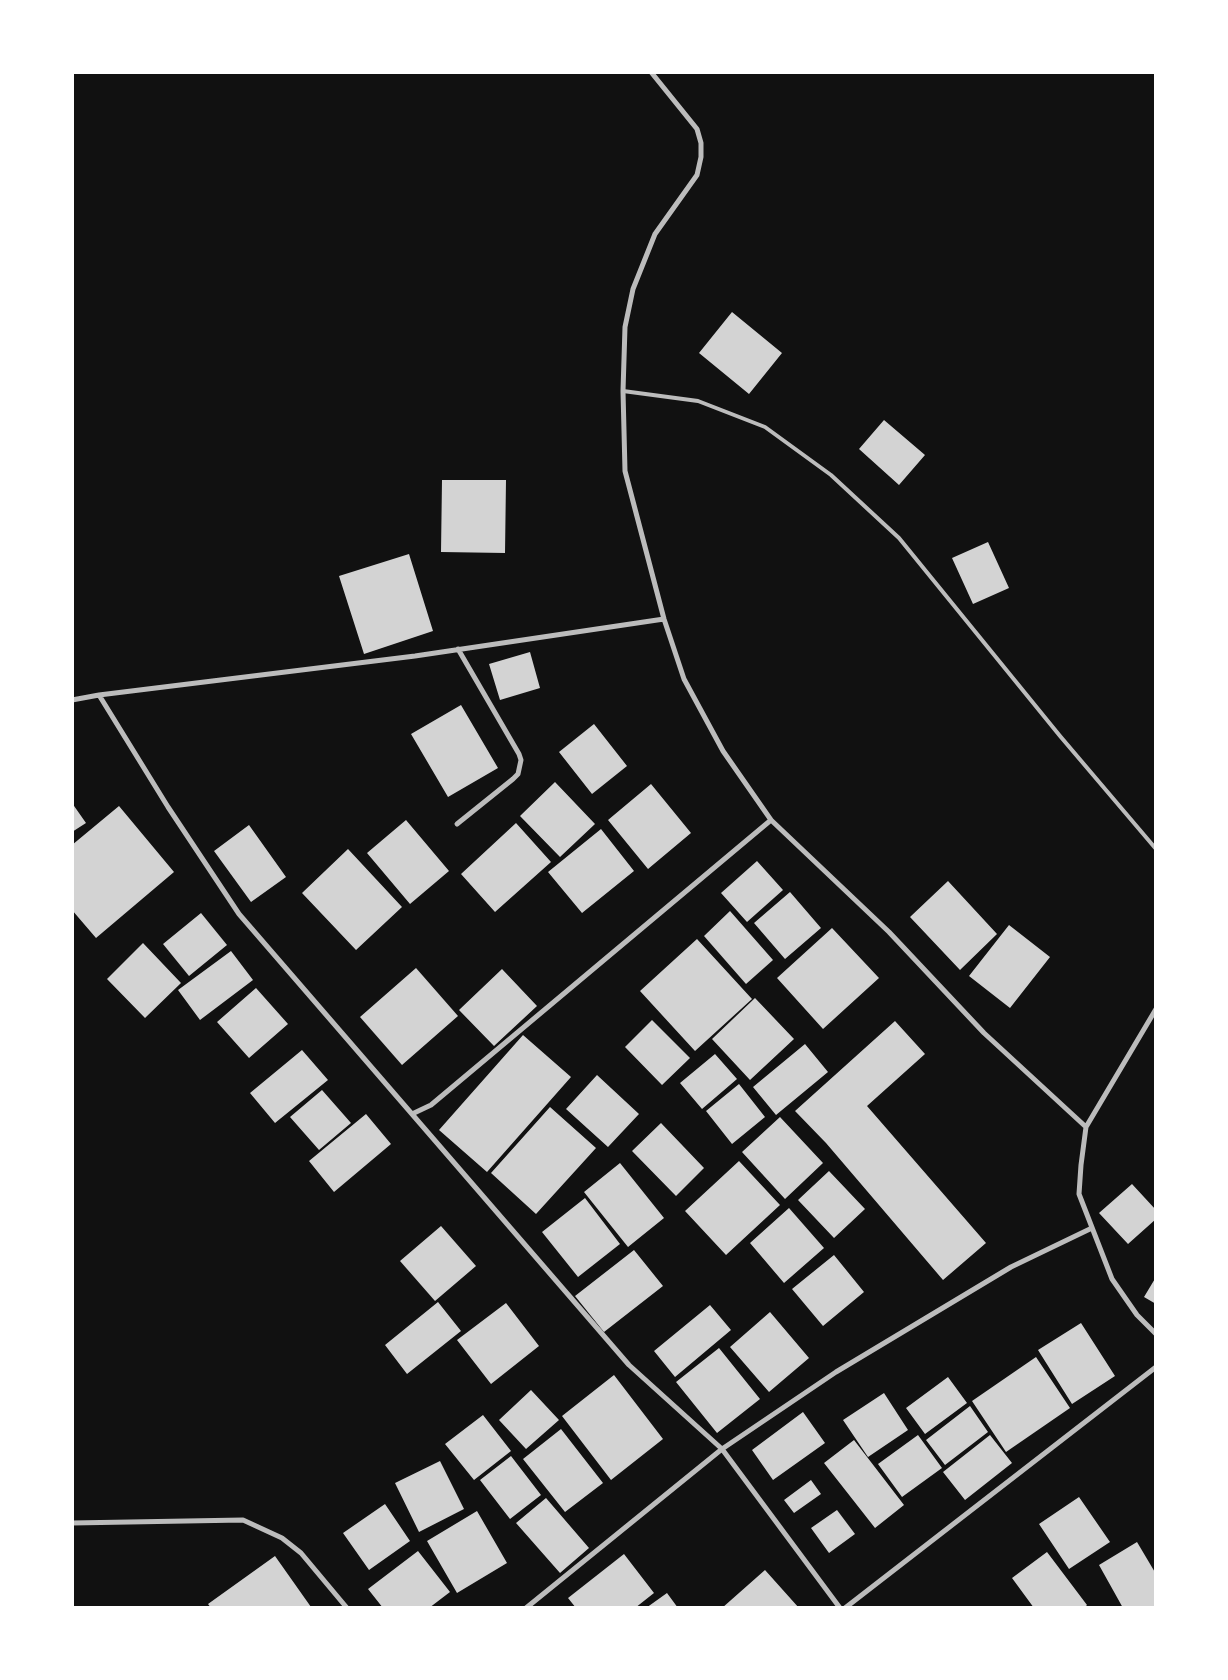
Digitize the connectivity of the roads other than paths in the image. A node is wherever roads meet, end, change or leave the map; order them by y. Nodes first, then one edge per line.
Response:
1 (651, 72) edge
2 (623, 391) junction
3 (664, 619) junction
4 (458, 649) junction
5 (99, 695) junction
6 (72, 700) edge
7 (771, 820) junction
8 (457, 824) dead end
9 (1156, 848) edge
10 (1156, 1009) edge
11 (412, 1114) junction
12 (1086, 1127) junction
13 (1092, 1228) junction
14 (1156, 1334) edge
15 (1156, 1367) edge
16 (722, 1449) junction
17 (72, 1523) edge
18 (347, 1608) edge
19 (526, 1608) edge
20 (840, 1608) edge
21 (846, 1608) edge

1 - 2 street
2 - 3 street
2 - 9 lane
3 - 4 street
3 - 7 street
4 - 5 street
4 - 8 street
5 - 6 street
5 - 11 street
7 - 11 street
7 - 12 street
10 - 12 street
11 - 16 street
12 - 13 street
13 - 14 street
13 - 16 street
15 - 21 street
16 - 19 street
16 - 20 street
17 - 18 street

